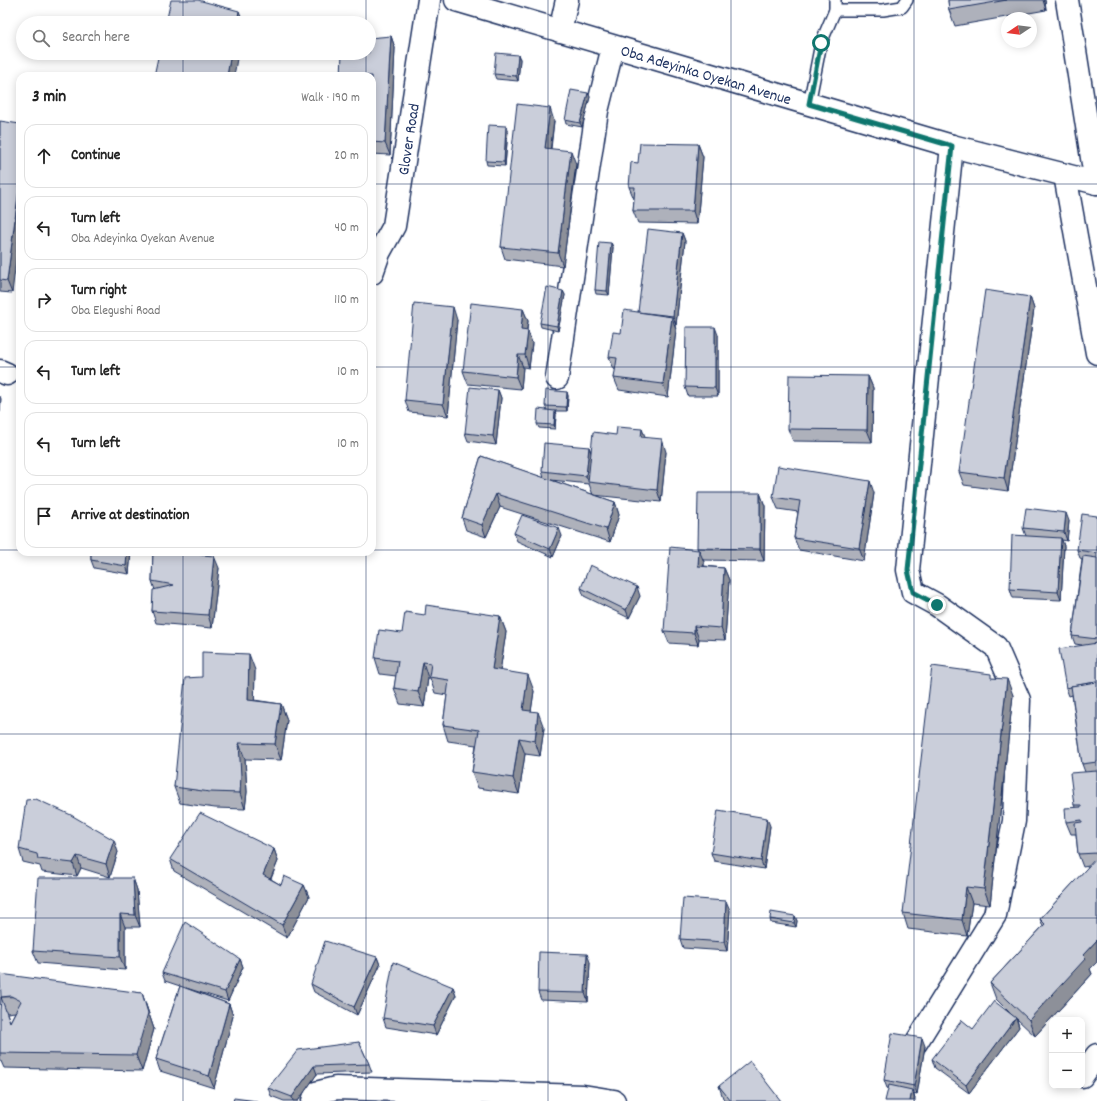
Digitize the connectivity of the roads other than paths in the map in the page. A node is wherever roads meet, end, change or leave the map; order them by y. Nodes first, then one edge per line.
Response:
1 (429, 0) edge
2 (456, 0) edge
3 (567, 0) edge
4 (907, 0) edge
5 (1066, 0) edge
6 (835, 5) edge
7 (560, 31) junction
8 (612, 47) junction
9 (809, 104) junction
10 (952, 146) junction
11 (1065, 175) junction
12 (1096, 183) edge
13 (376, 262) edge
14 (1097, 353) edge
15 (557, 378) dead end
16 (916, 1042) edge
17 (1097, 1055) edge
18 (1085, 1072) edge
19 (313, 1101) edge
20 (614, 1101) edge

1 - 13 street, Glover Road
2 - 7 street, Oba Adeyinka Oyekan Avenue
3 - 7 street
4 - 6 lane
5 - 12 street
6 - 9 lane
7 - 8 street, Oba Adeyinka Oyekan Avenue
8 - 9 street, Oba Adeyinka Oyekan Avenue
8 - 15 street
9 - 10 street, Oba Adeyinka Oyekan Avenue
10 - 11 street, Oba Adeyinka Oyekan Avenue
10 - 16 street
11 - 12 street, Oba Adeyinka Oyekan Avenue
11 - 14 street
17 - 18 street
19 - 20 street

